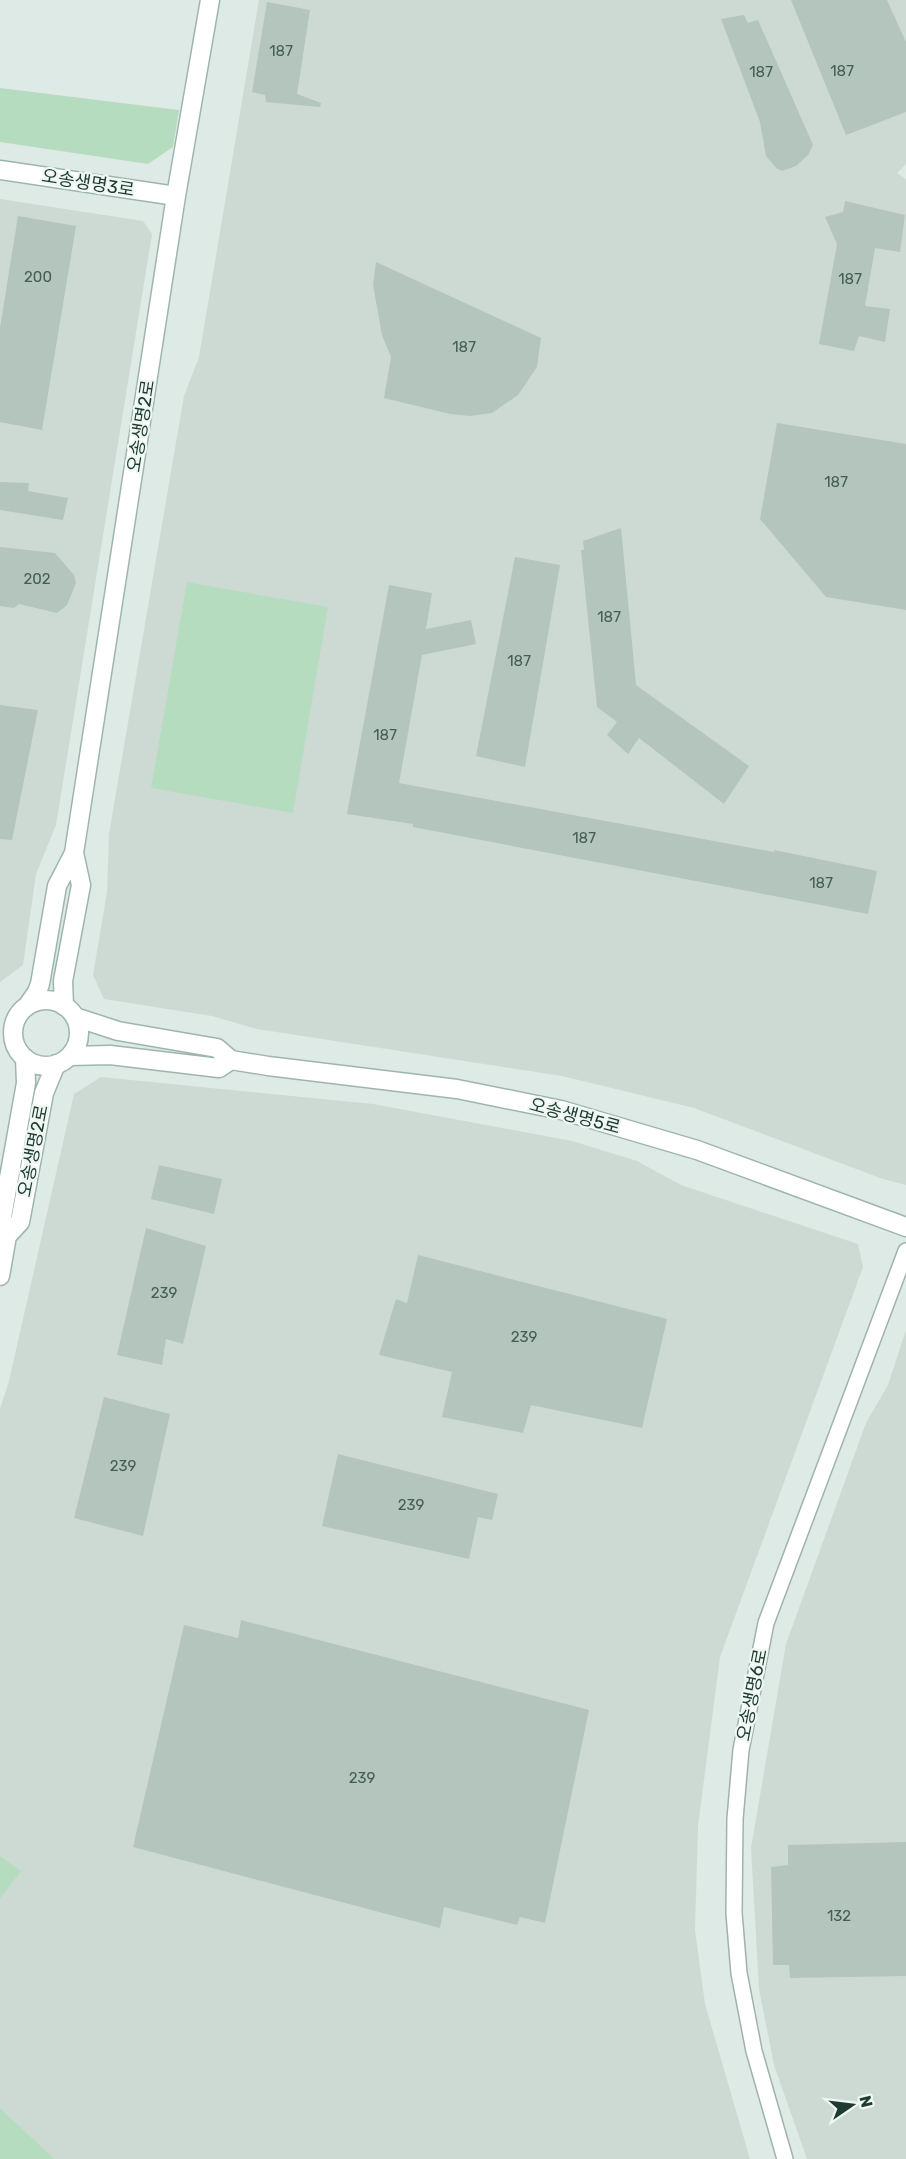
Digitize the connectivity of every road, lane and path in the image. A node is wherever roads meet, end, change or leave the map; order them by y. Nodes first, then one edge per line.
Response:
1 (210, 0) edge
2 (0, 170) edge
3 (176, 196) junction
4 (74, 853) junction
5 (24, 1008) junction
6 (69, 1011) junction
7 (0, 1016) edge
8 (13, 1048) edge
9 (63, 1060) junction
10 (231, 1060) junction
11 (906, 1227) edge
12 (7, 1236) junction
13 (906, 1251) edge
14 (0, 1276) edge
15 (785, 2159) edge

1 - 3 street, 오송생명2로
2 - 3 street, 오송생명3로
3 - 4 street, 오송생명2로
4 - 5 street, 오송생명2로
4 - 6 street, 오송생명2로
5 - 6 street
5 - 7 street
5 - 8 street
6 - 9 street
6 - 10 street, 오송생명5로
8 - 9 street
8 - 12 street, 오송생명2로
9 - 10 street, 오송생명5로
9 - 12 street, 오송생명2로
10 - 11 street, 오송생명5로
12 - 14 street, 오송생명2로
13 - 15 street, 오송생명6로

